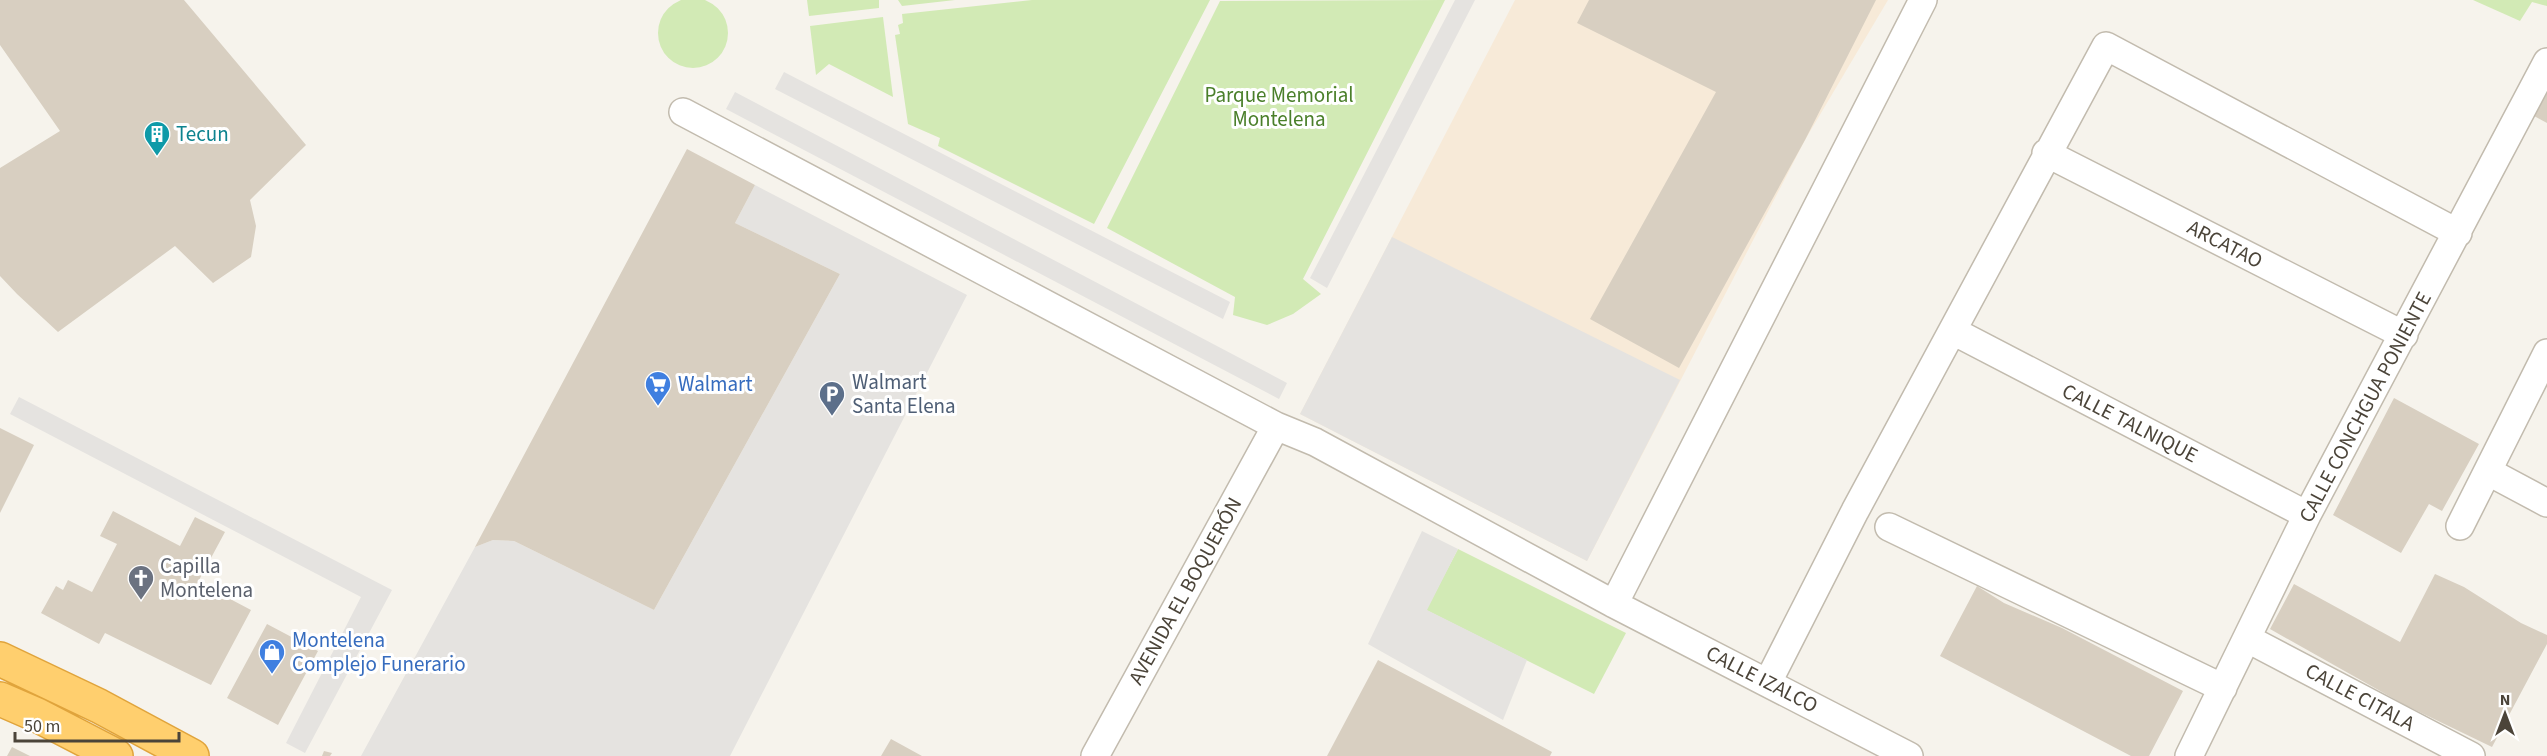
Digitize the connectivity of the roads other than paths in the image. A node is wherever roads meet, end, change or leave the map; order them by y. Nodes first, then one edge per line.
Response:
1 (1923, 0) edge
2 (2547, 62) edge
3 (683, 112) dead end
4 (2046, 153) junction
5 (2458, 233) junction
6 (1953, 331) junction
7 (2404, 335) junction
8 (2547, 353) edge
9 (1276, 426) junction
10 (2489, 472) junction
11 (2547, 503) edge
12 (2307, 514) junction
13 (2460, 526) dead end
14 (1889, 527) dead end
15 (1614, 604) junction
16 (2248, 639) junction
17 (0, 659) edge
18 (1768, 682) junction
19 (2223, 688) junction
20 (0, 699) edge
21 (116, 756) edge
22 (192, 756) edge
23 (1095, 756) edge
24 (1909, 756) edge
25 (2189, 756) edge
26 (2472, 756) edge

1 - 15 street
2 - 5 street, CALLE CONCHGUA PONIENTE
3 - 9 street, CALLE IZALCO
4 - 5 street
4 - 6 street
4 - 7 street, ARCATAO
5 - 7 street, CALLE CONCHGUA PONIENTE
6 - 12 street, CALLE TALNIQUE
6 - 18 street
7 - 12 street, CALLE CONCHGUA PONIENTE
8 - 10 street
9 - 15 street, CALLE IZALCO
9 - 23 street, AVENIDA EL BOQUERÓN
10 - 11 street
10 - 13 street
12 - 16 street, CALLE CONCHGUA PONIENTE
14 - 19 street
15 - 18 street, CALLE IZALCO
16 - 19 street, CALLE CONCHGUA PONIENTE
16 - 26 street, CALLE CITALA
17 - 22 highway
18 - 24 street, CALLE IZALCO
19 - 25 street, CALLE CONCHGUA PONIENTE
20 - 21 highway

